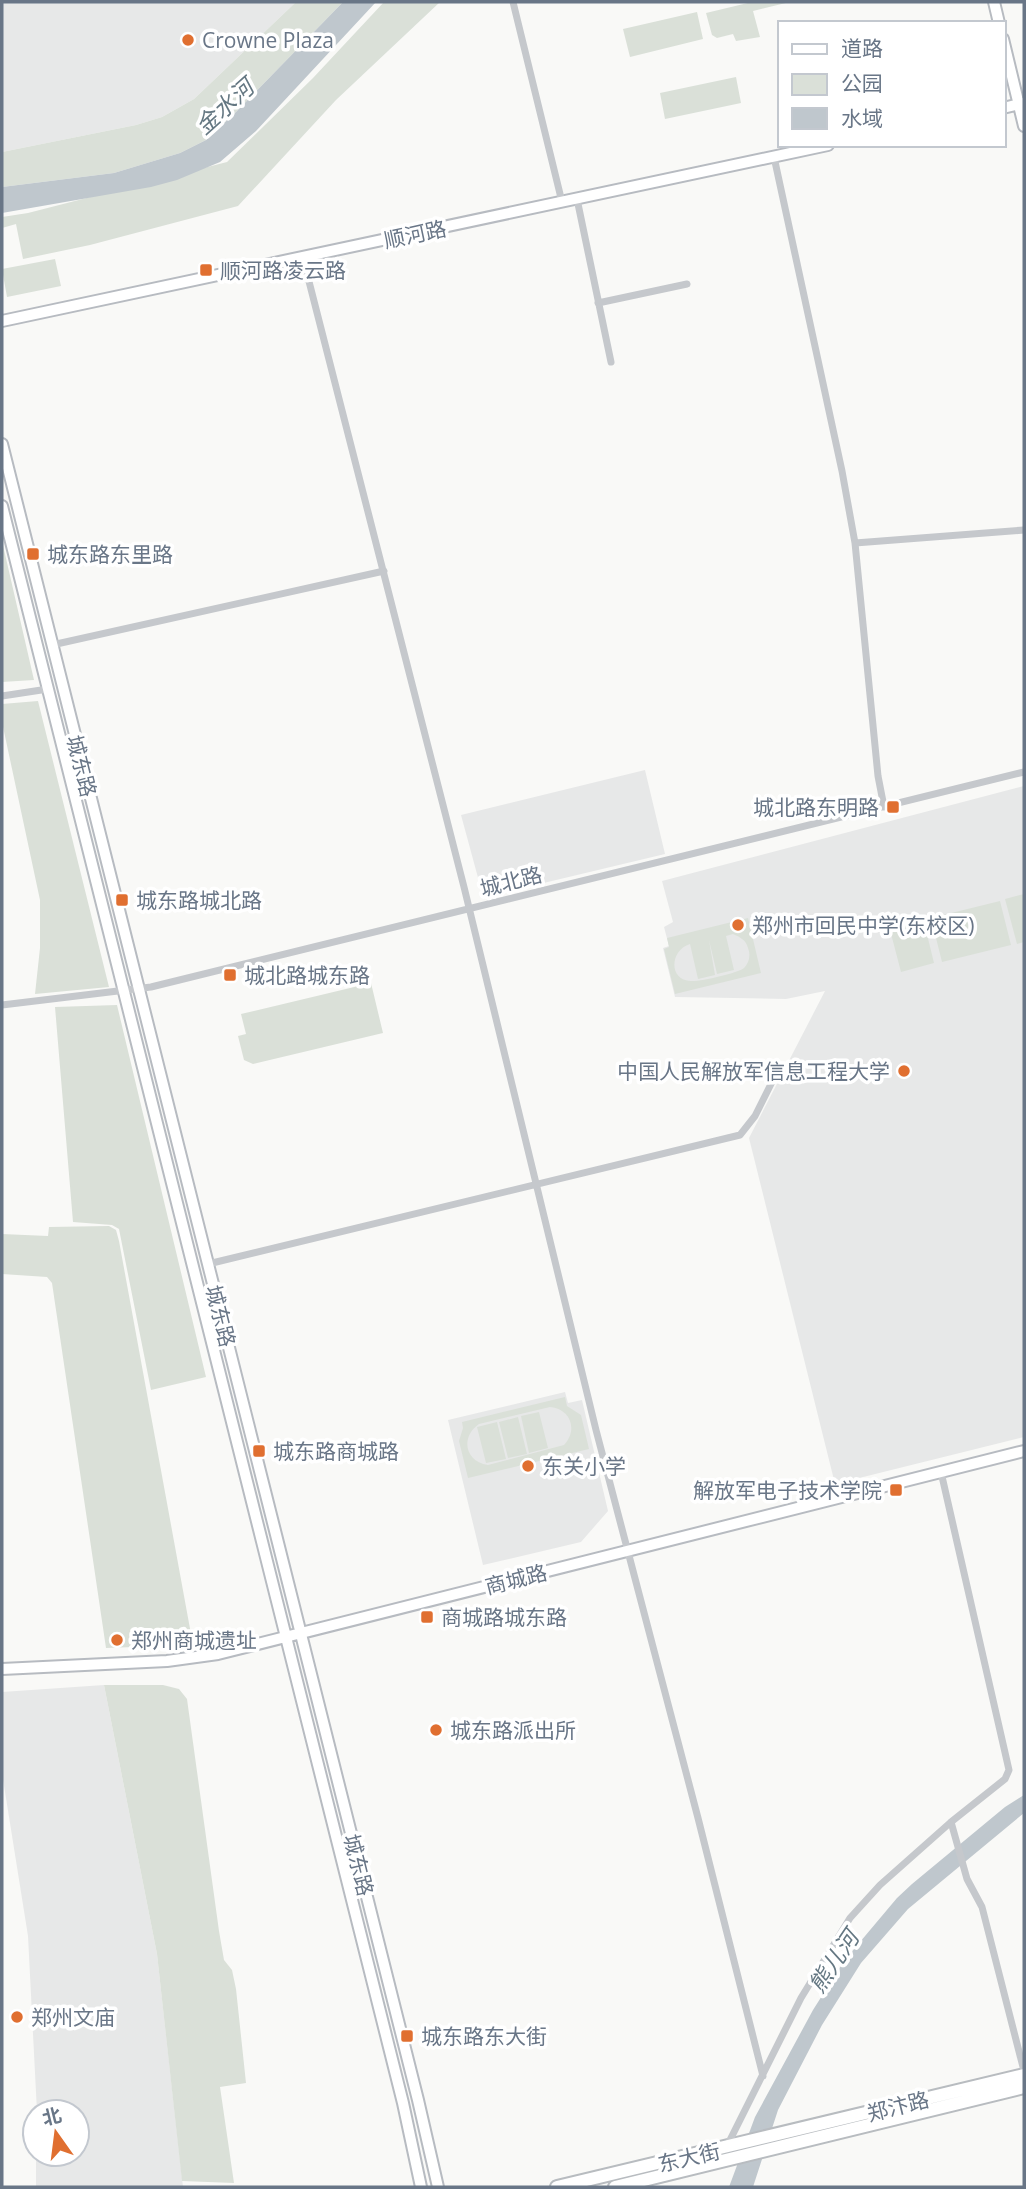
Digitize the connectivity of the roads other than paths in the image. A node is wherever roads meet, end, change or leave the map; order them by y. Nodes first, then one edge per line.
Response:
1 (513, 2) edge
2 (994, 2) edge
3 (999, 21) edge
4 (1005, 45) edge
5 (1022, 104) edge
6 (1024, 126) edge
7 (819, 147) edge
8 (774, 157) junction
9 (577, 199) junction
10 (562, 202) junction
11 (303, 258) junction
12 (687, 284) dead end
13 (598, 303) junction
14 (2, 321) edge
15 (611, 362) dead end
16 (2, 444) edge
17 (2, 506) edge
18 (1024, 530) edge
19 (855, 543) junction
20 (384, 571) junction
21 (52, 645) junction
22 (48, 689) junction
23 (2, 696) edge
24 (1024, 772) edge
25 (884, 807) junction
26 (470, 909) junction
27 (138, 989) junction
28 (123, 991) junction
29 (2, 1005) edge
30 (780, 1066) dead end
31 (537, 1185) junction
32 (208, 1264) junction
33 (1024, 1451) edge
34 (941, 1472) junction
35 (628, 1551) junction
36 (301, 1633) junction
37 (286, 1637) junction
38 (2, 1669) edge
39 (951, 1822) junction
40 (1024, 2073) edge
41 (763, 2076) junction
42 (1024, 2087) edge
43 (772, 2143) junction
44 (733, 2150) junction
45 (421, 2187) edge
46 (438, 2187) edge
47 (556, 2187) edge
48 (615, 2187) edge

1 - 10 street
2 - 3 main road
4 - 5 main road
5 - 6 main road
7 - 8 main road, 顺河路
8 - 9 main road, 顺河路
8 - 19 street
9 - 10 main road, 顺河路
9 - 13 street
10 - 11 main road, 顺河路
11 - 14 main road, 顺河路
11 - 20 street
12 - 13 street
13 - 15 street
16 - 21 main road, 城东路
17 - 22 main road, 城东路
18 - 19 street
19 - 25 street
20 - 21 street
20 - 26 street
21 - 27 main road, 城东路
22 - 23 street
22 - 28 main road, 城东路
24 - 25 street, 城北路
25 - 26 street, 城北路
26 - 27 street, 城北路
26 - 31 street
27 - 28 street, 城北路
27 - 32 main road, 城东路
28 - 29 street, 城北路
28 - 37 main road, 城东路
30 - 31 street
31 - 32 street
31 - 35 street
32 - 36 main road, 城东路
33 - 34 main road, 商城路
34 - 35 main road, 商城路
34 - 39 street
35 - 36 main road, 商城路
35 - 41 street
36 - 37 main road, 商城路
36 - 46 main road, 城东路
37 - 38 main road, 商城路
37 - 45 main road, 城东路
39 - 40 street
39 - 41 street
40 - 43 main road, 郑汴路
41 - 44 street
42 - 43 main road, 郑汴路
43 - 44 main road
44 - 47 main road, 东大街
44 - 48 main road, 东大街

